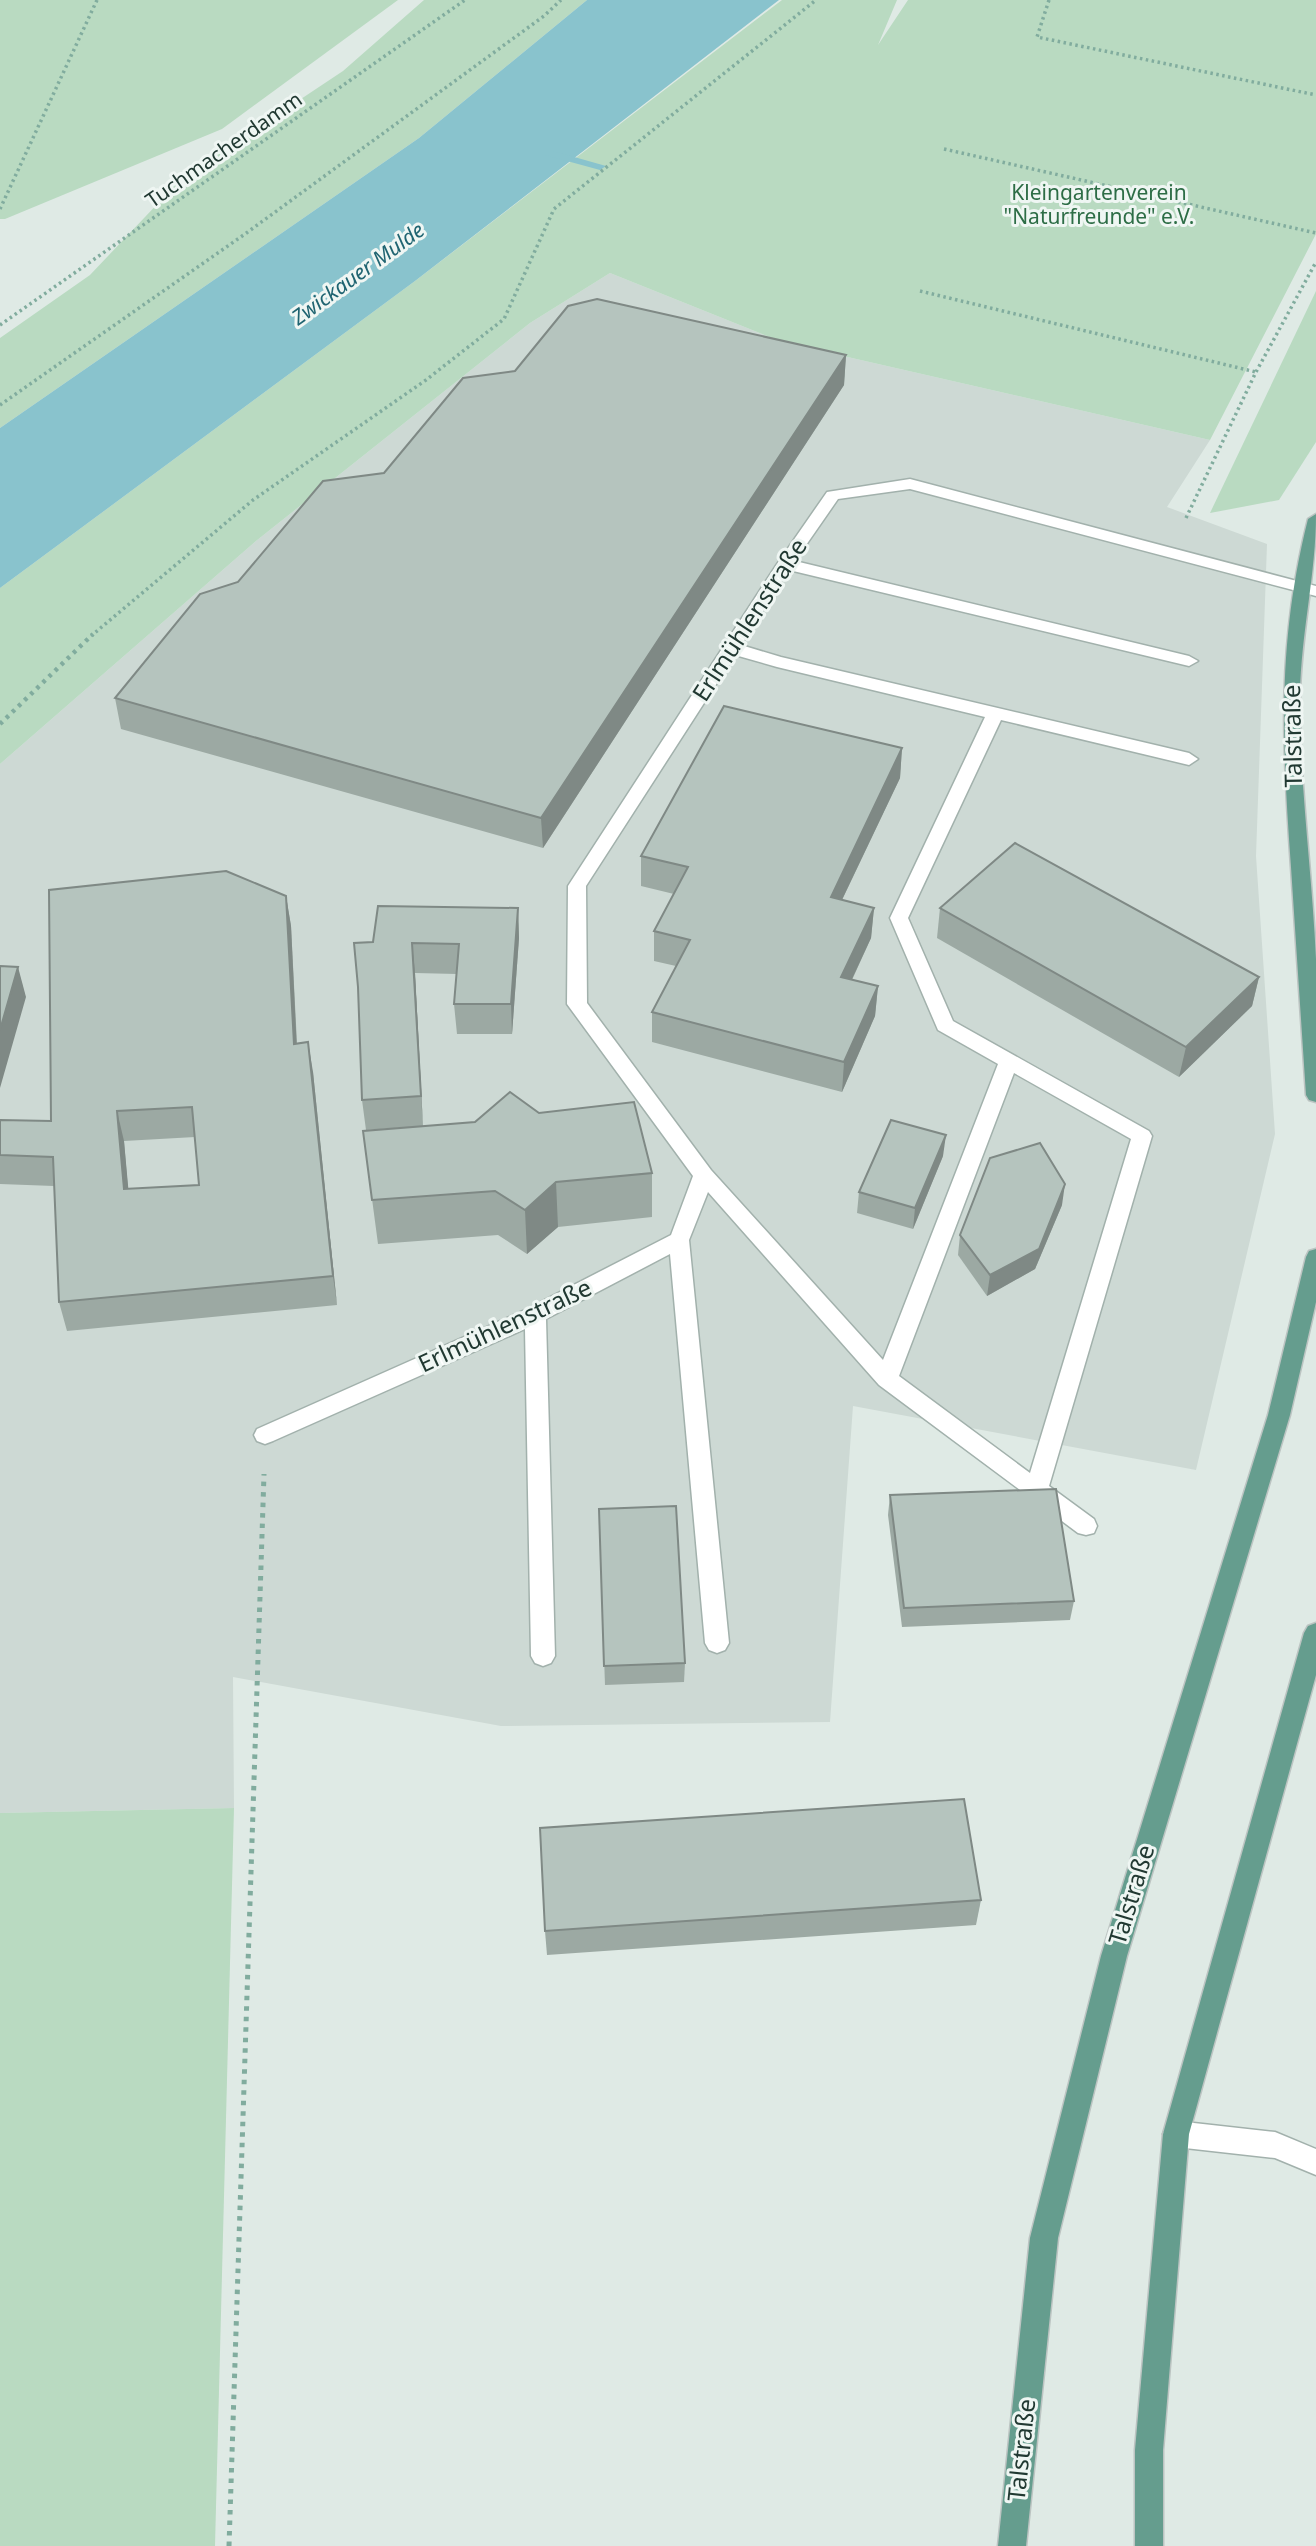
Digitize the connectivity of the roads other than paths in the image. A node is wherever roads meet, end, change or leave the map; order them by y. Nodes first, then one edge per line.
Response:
1 (1316, 519) edge
2 (785, 564) junction
3 (1308, 589) edge
4 (732, 648) junction
5 (1189, 661) dead end
6 (995, 713) junction
7 (1189, 759) dead end
8 (1009, 1061) junction
9 (1316, 1095) edge
10 (704, 1175) junction
11 (680, 1240) junction
12 (1316, 1257) edge
13 (535, 1315) junction
14 (887, 1379) junction
15 (265, 1435) road end
16 (1037, 1488) junction
17 (1086, 1525) dead end
18 (1316, 1633) edge
19 (717, 1643) dead end
20 (543, 1656) dead end
21 (1176, 2134) junction
22 (1316, 2162) edge
23 (1012, 2546) edge
24 (1149, 2546) edge

1 - 3 main road, Talstraße
2 - 3 street, Erlmühlenstraße
2 - 4 street, Erlmühlenstraße
2 - 5 street
3 - 9 main road, Talstraße
4 - 6 street
4 - 10 street, Erlmühlenstraße
6 - 7 street
6 - 8 street
8 - 14 street
8 - 16 street
10 - 11 street
10 - 14 street, Erlmühlenstraße
11 - 13 street, Erlmühlenstraße
11 - 19 street
12 - 23 main road, Talstraße
13 - 15 street, Erlmühlenstraße
13 - 20 street
14 - 16 street, Erlmühlenstraße
16 - 17 street, Erlmühlenstraße
18 - 21 main road
21 - 22 street
21 - 24 main road

